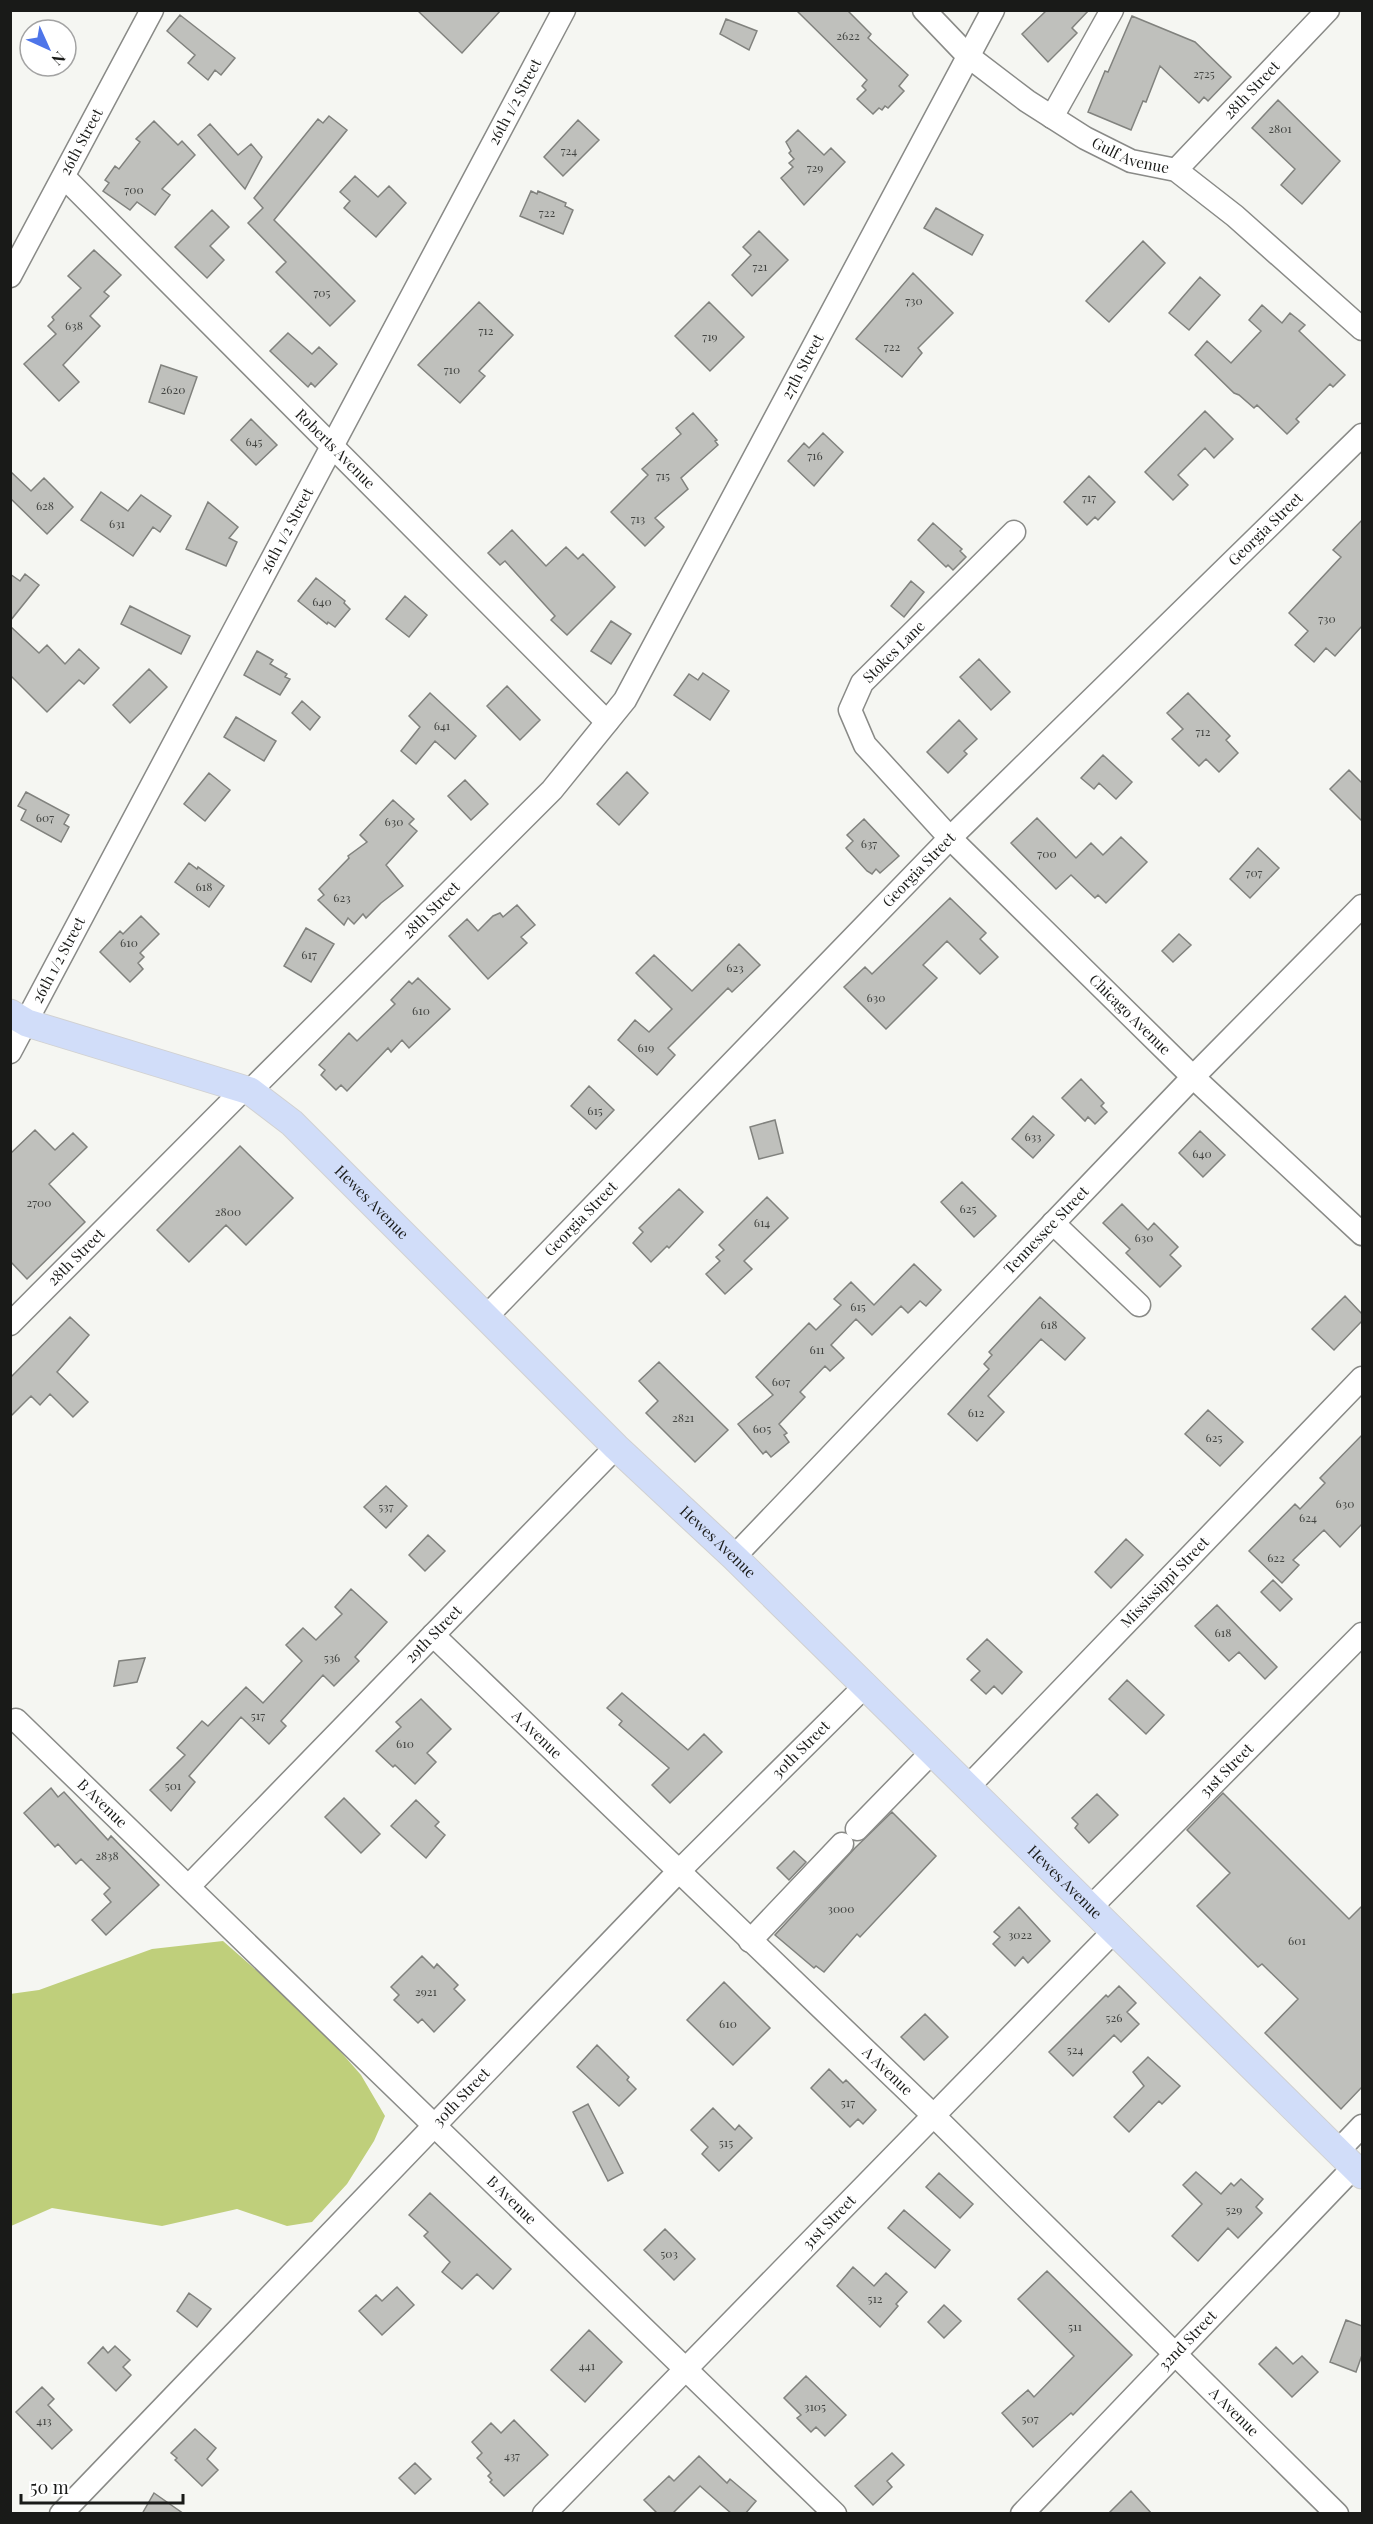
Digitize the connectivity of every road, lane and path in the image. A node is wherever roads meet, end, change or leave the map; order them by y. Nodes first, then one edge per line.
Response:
1 (152, 10) edge
2 (564, 10) edge
3 (924, 10) edge
4 (993, 10) edge
5 (1112, 10) edge
6 (1328, 10) edge
7 (968, 56) junction
8 (1052, 117) junction
9 (1176, 170) junction
10 (64, 177) junction
11 (10, 276) edge
12 (1362, 329) edge
13 (1362, 435) edge
14 (331, 447) junction
15 (1014, 532) dead end
16 (607, 722) junction
17 (903, 788) joint
18 (950, 838) junction
19 (1362, 906) edge
20 (19, 1018) edge
21 (10, 1052) edge
22 (1193, 1077) junction
23 (247, 1090) junction
24 (1053, 1223) junction
25 (1362, 1234) edge
26 (1139, 1305) dead end
27 (487, 1316) junction
28 (10, 1324) edge
29 (1362, 1378) edge
30 (616, 1447) junction
31 (734, 1557) junction
32 (1362, 1634) edge
33 (433, 1635) junction
34 (866, 1686) junction
35 (16, 1720) dead end
36 (932, 1752) junction
37 (968, 1787) junction
38 (678, 1872) junction
39 (189, 1886) junction
40 (1090, 1908) junction
41 (1114, 1931) junction
42 (750, 1941) junction
43 (934, 2116) junction
44 (435, 2124) junction
45 (1362, 2126) edge
46 (1351, 2164) edge
47 (1176, 2353) junction
48 (687, 2370) junction
49 (61, 2514) edge
50 (544, 2514) edge
51 (835, 2514) edge
52 (1022, 2514) edge
53 (1337, 2514) edge

1 - 10 street, 26th Street
2 - 14 street, 26th 1/2 Street
3 - 7 street, Gulf Avenue
4 - 7 street, 27th Street
5 - 8 street
6 - 9 street, 28th Street
7 - 8 street, Gulf Avenue
7 - 16 street, 27th Street
8 - 9 street, Gulf Avenue
9 - 12 street, Gulf Avenue
10 - 11 street, 26th Street
10 - 14 street, Roberts Avenue
13 - 18 street, Georgia Street
14 - 16 street, Roberts Avenue
14 - 20 street, 26th 1/2 Street
15 - 17 street, Stokes Lane
16 - 23 street, 28th Street
17 - 18 street, Chicago Avenue
18 - 22 street, Chicago Avenue
18 - 27 street, Georgia Street
19 - 22 street, Tennessee Street
20 - 21 street, 26th 1/2 Street
20 - 23 main road, Hewes Avenue
22 - 24 street, Tennessee Street
22 - 25 street, Chicago Avenue
23 - 27 main road, Hewes Avenue
23 - 28 street, 28th Street
24 - 26 street
24 - 31 street, Tennessee Street
27 - 30 main road, Hewes Avenue
29 - 37 street, Mississippi Street
30 - 31 main road, Hewes Avenue
30 - 33 street, 29th Street
31 - 34 main road, Hewes Avenue
32 - 40 street, 31st Street
33 - 38 street, A Avenue
33 - 39 street, 29th Street
34 - 36 main road, Hewes Avenue
34 - 38 street, 30th Street
35 - 39 street, B Avenue
36 - 37 main road, Hewes Avenue
36 - 42 street
37 - 40 main road, Hewes Avenue
38 - 42 street, A Avenue
38 - 44 street, 30th Street
39 - 44 street, B Avenue
40 - 41 main road, Hewes Avenue
41 - 43 street, 31st Street
41 - 46 main road, Hewes Avenue
42 - 43 street, A Avenue
43 - 47 street, A Avenue
43 - 48 street, 31st Street
44 - 48 street, B Avenue
44 - 49 street, 30th Street
45 - 46 street, 32nd Street
46 - 47 street, 32nd Street
47 - 52 street, 32nd Street
47 - 53 street, A Avenue
48 - 50 street, 31st Street
48 - 51 street, B Avenue

